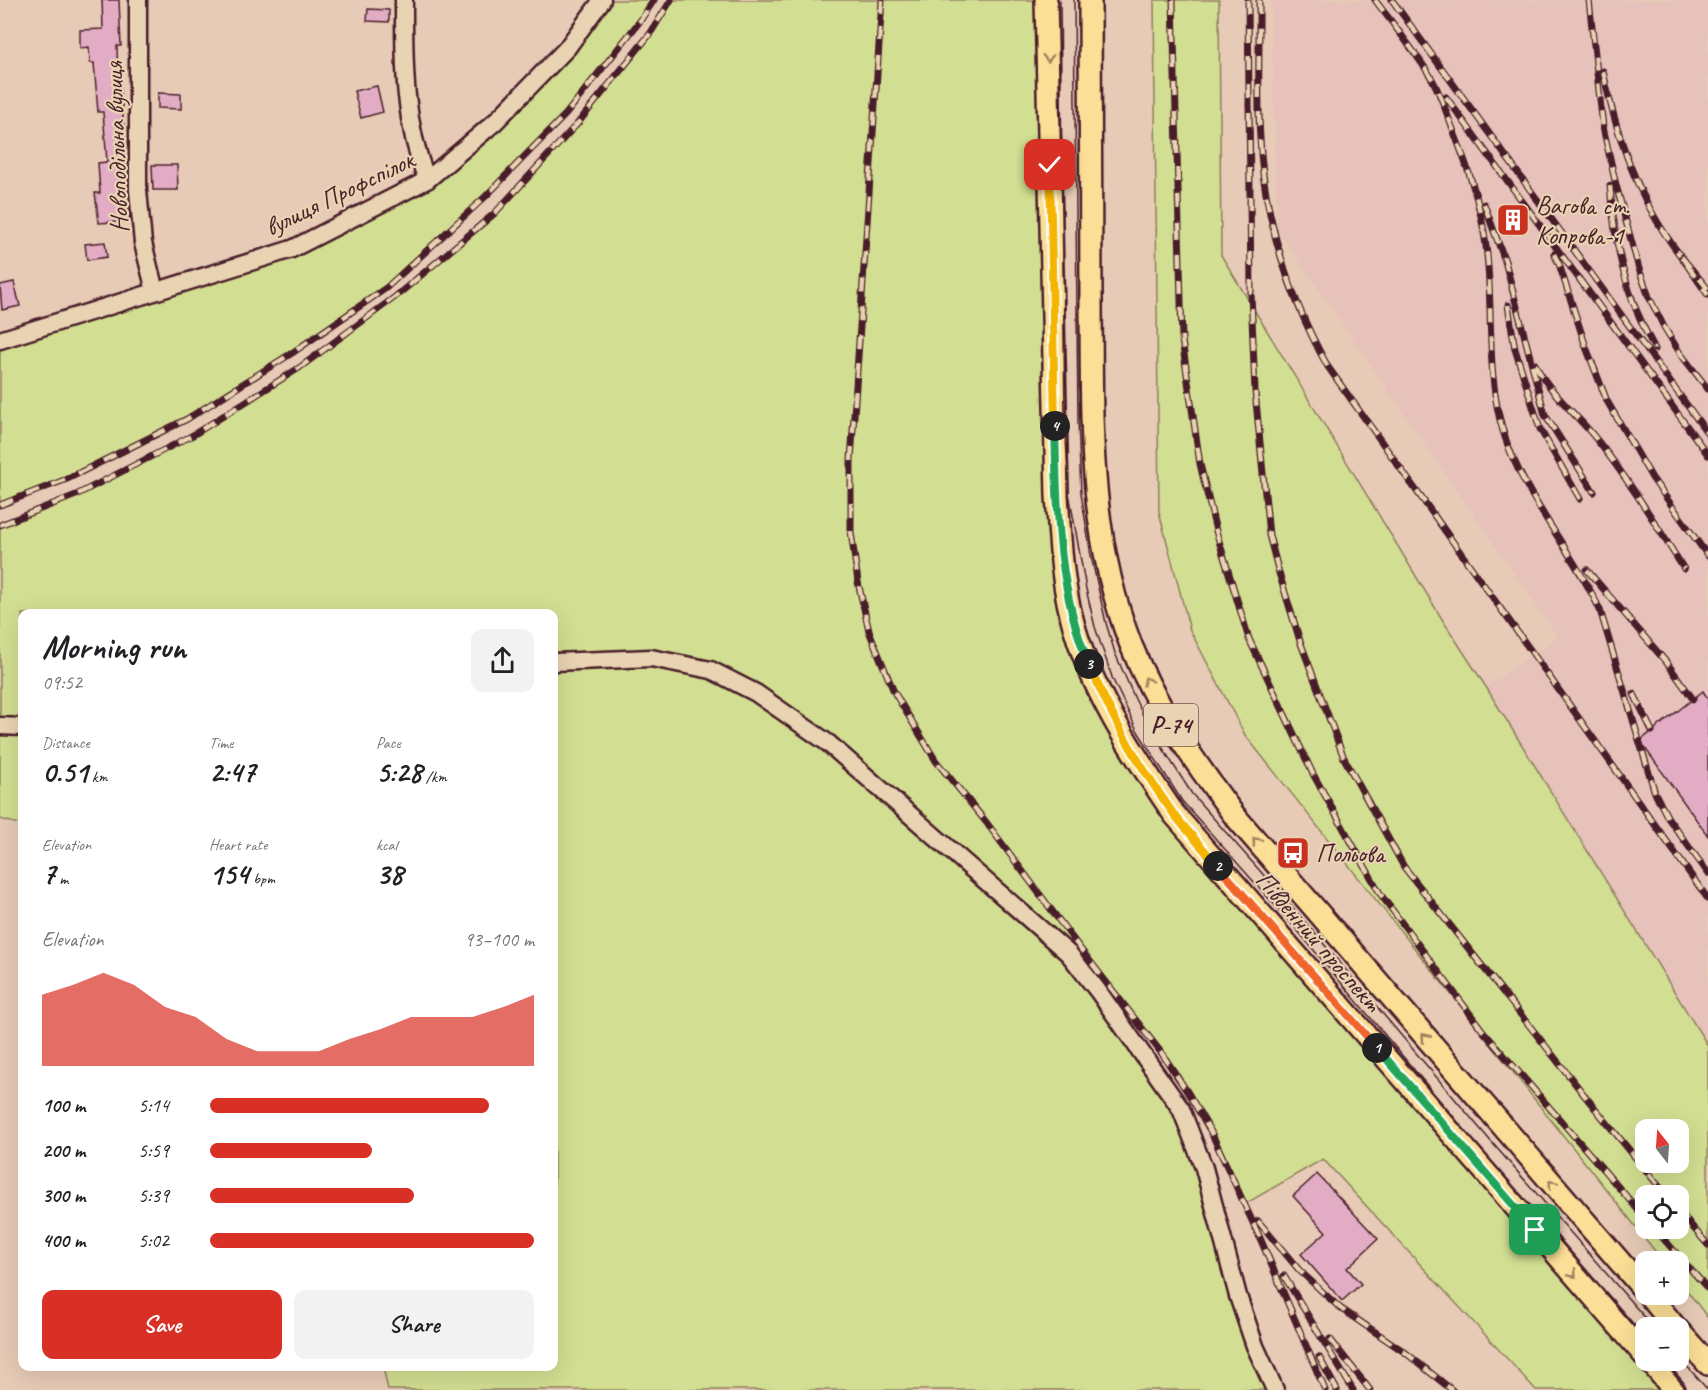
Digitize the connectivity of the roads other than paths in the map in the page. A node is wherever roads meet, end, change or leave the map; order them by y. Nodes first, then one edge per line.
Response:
1 (138, 0) edge
2 (404, 0) edge
3 (602, 0) edge
4 (1046, 0) edge
5 (1090, 0) edge
6 (427, 180) junction
7 (155, 291) junction
8 (0, 340) edge
9 (558, 662) edge
10 (0, 726) edge
11 (18, 727) edge
12 (1635, 1279) edge
13 (1657, 1305) edge
14 (1667, 1317) edge
15 (1689, 1343) edge
16 (1635, 1344) edge
17 (1708, 1364) edge
18 (1658, 1371) edge
19 (1275, 1390) edge
20 (1674, 1390) edge

1 - 7 street, Новоподільна вулиця
2 - 6 street
3 - 6 street, вулиця Профспілок
4 -> 16 main road, Південний проспект / Р-74
12 -> 5 main road, Південний проспект / Р-74
6 - 7 street, вулиця Профспілок
7 - 8 street, вулиця Профспілок
9 - 19 street
10 - 11 street
13 - 14 main road, Південний проспект / Р-74
15 - 17 main road, Південний проспект / Р-74
18 - 20 main road

